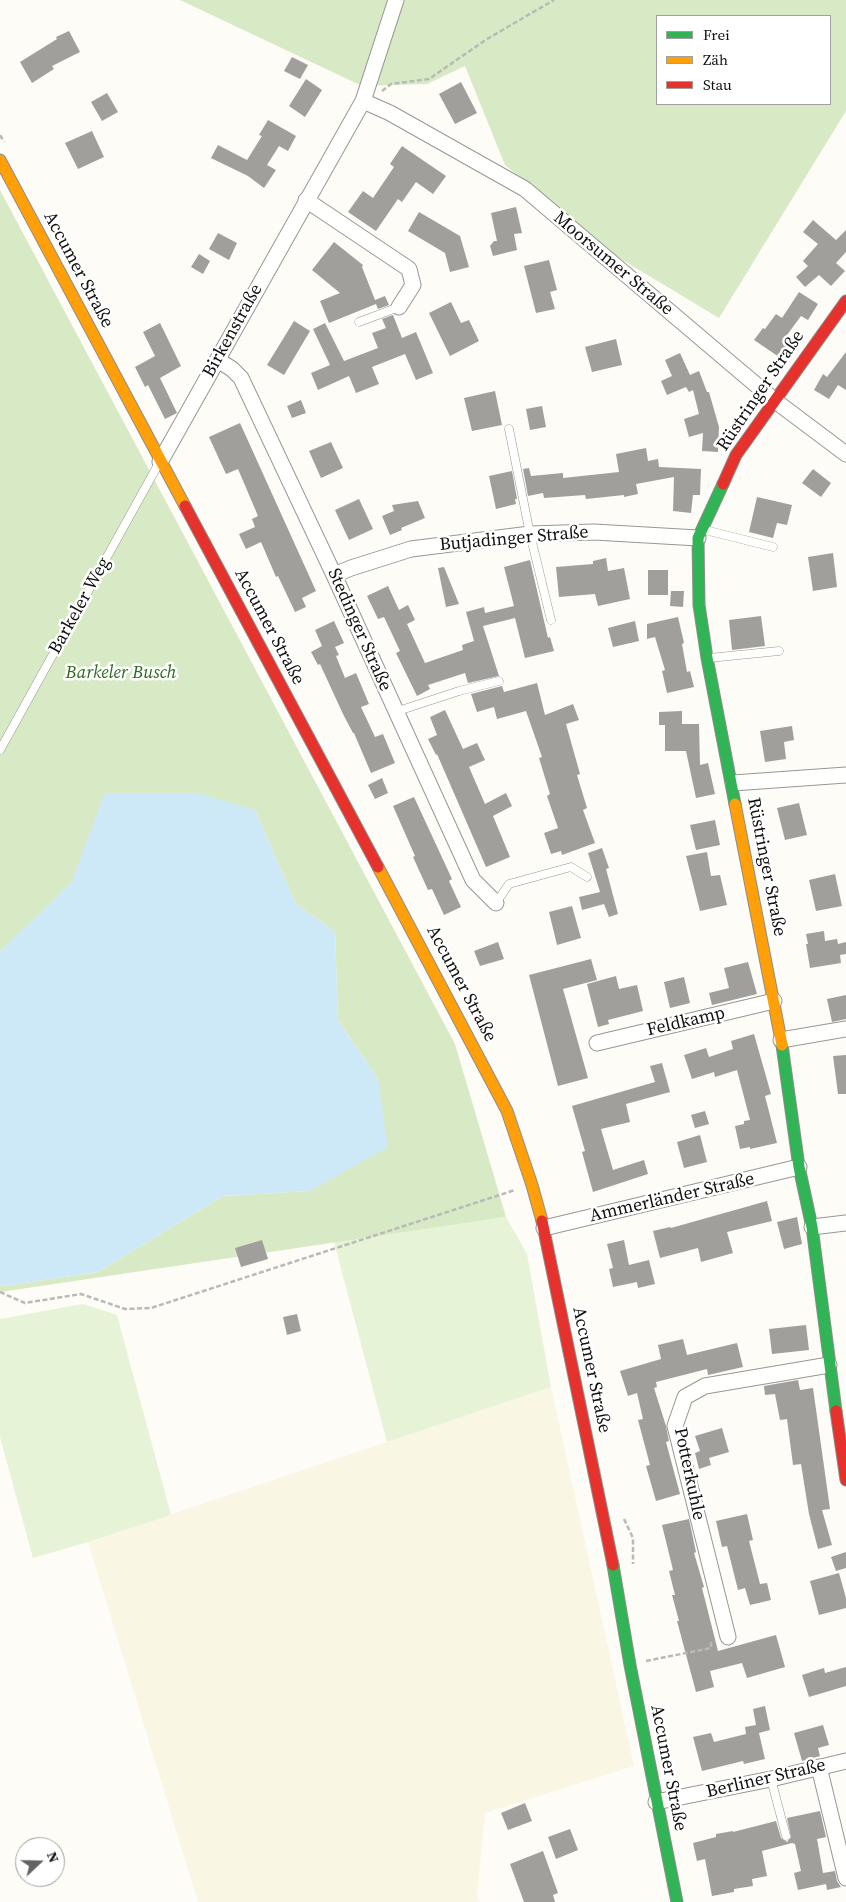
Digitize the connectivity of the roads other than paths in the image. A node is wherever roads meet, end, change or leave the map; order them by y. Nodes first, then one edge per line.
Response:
1 (396, 0) edge
2 (363, 101) junction
3 (0, 160) edge
4 (306, 200) junction
5 (846, 301) edge
6 (399, 308) joint
7 (359, 322) dead end
8 (218, 360) junction
9 (774, 400) junction
10 (510, 429) dead end
11 (846, 454) edge
12 (160, 462) junction
13 (530, 534) junction
14 (700, 534) junction
15 (773, 547) dead end
16 (334, 575) junction
17 (551, 620) dead end
18 (779, 651) dead end
19 (707, 658) junction
20 (499, 681) dead end
21 (395, 712) junction
22 (0, 750) edge
23 (846, 775) edge
24 (733, 783) junction
25 (587, 877) dead end
26 (496, 904) joint
27 (774, 1001) junction
28 (846, 1029) edge
29 (781, 1040) junction
30 (598, 1043) dead end
31 (800, 1167) junction
32 (846, 1223) edge
33 (812, 1227) junction
34 (544, 1228) junction
35 (829, 1365) junction
36 (846, 1480) edge
37 (728, 1637) road end
38 (846, 1761) edge
39 (819, 1767) junction
40 (771, 1779) junction
41 (656, 1802) junction
42 (786, 1836) dead end
43 (846, 1878) edge
44 (677, 1902) edge

1 - 2 street, Birkenstraße
2 - 4 street, Birkenstraße
2 - 9 street, Moorsumer Straße
3 - 12 street, Accumer Straße
4 - 6 street
4 - 8 street, Birkenstraße
5 - 9 street, Rüstringer Straße
6 - 7 lane
8 - 12 street, Birkenstraße
8 - 16 street, Stedinger Straße
9 - 11 street, Moorsumer Straße
9 - 14 street, Rüstringer Straße
10 - 13 lane
12 - 22 lane, Barkeler Weg
12 - 34 street, Accumer Straße
13 - 14 street, Butjadinger Straße
13 - 16 street, Butjadinger Straße
13 - 17 lane
14 - 15 lane
14 - 19 street, Rüstringer Straße
16 - 21 street, Stedinger Straße
18 - 19 lane
19 - 24 street, Rüstringer Straße
20 - 21 lane
21 - 26 street, Stedinger Straße
23 - 24 street
24 - 27 street, Rüstringer Straße
25 - 26 lane
27 - 29 street, Rüstringer Straße
27 - 30 street, Feldkamp
28 - 29 street
29 - 31 street, Rüstringer Straße
31 - 33 street, Rüstringer Straße
31 - 34 street, Ammerländer Straße
32 - 33 street
33 - 35 street, Rüstringer Straße
34 - 41 street, Accumer Straße
35 - 36 street, Rüstringer Straße
35 - 37 street, Potterkuhle
38 - 39 street, Berliner Straße
39 - 40 street, Berliner Straße
39 - 43 street
40 - 41 street, Berliner Straße
40 - 42 lane
41 - 44 street, Accumer Straße

